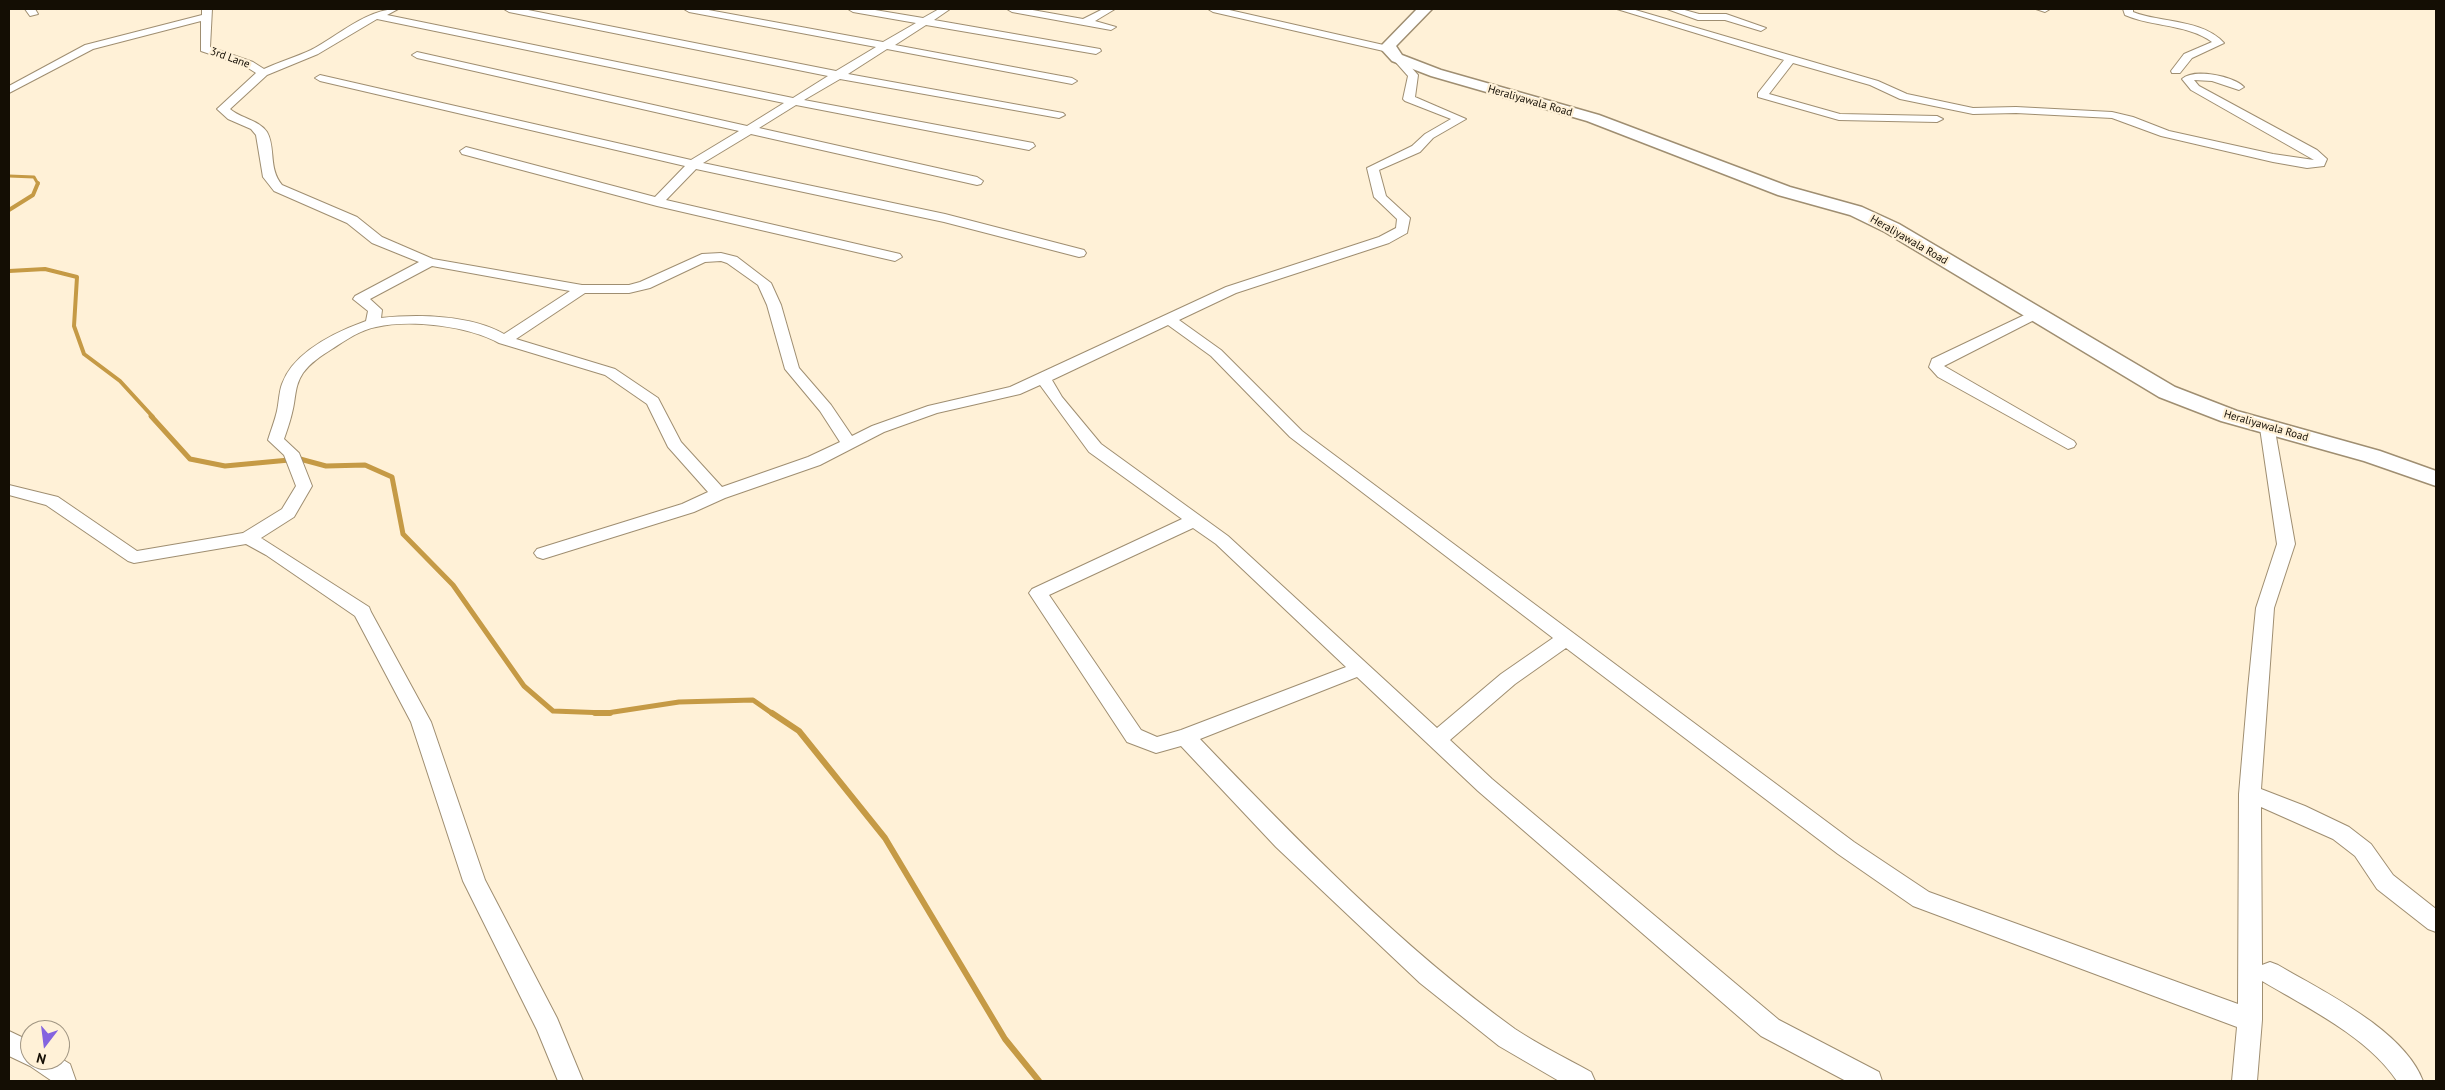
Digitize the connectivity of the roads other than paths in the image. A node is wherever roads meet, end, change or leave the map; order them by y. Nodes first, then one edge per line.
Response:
1 (393, 9) edge
2 (509, 9) edge
3 (689, 9) edge
4 (853, 9) edge
5 (945, 9) edge
6 (1012, 9) edge
7 (1110, 9) edge
8 (1213, 9) edge
9 (1425, 9) edge
10 (1622, 9) edge
11 (1672, 9) edge
12 (2041, 9) edge
13 (2045, 9) edge
14 (2128, 9) edge
15 (1029, 10) edge
16 (207, 13) edge
17 (376, 16) junction
18 (1698, 17) junction
19 (924, 21) junction
20 (1085, 22) junction
21 (1111, 27) dead end
22 (1687, 27) junction
23 (1761, 28) dead end
24 (883, 47) junction
25 (1096, 51) dead end
26 (1392, 53) junction
27 (417, 55) dead end
28 (1791, 58) junction
29 (2176, 71) dead end
30 (263, 72) junction
31 (838, 75) junction
32 (320, 78) dead end
33 (1072, 81) dead end
34 (2238, 87) dead end
35 (9, 90) edge
36 (794, 102) junction
37 (1059, 115) dead end
38 (1936, 119) dead end
39 (751, 129) junction
40 (1029, 146) dead end
41 (466, 151) dead end
42 (695, 163) junction
43 (976, 181) dead end
44 (657, 202) junction
45 (1079, 253) dead end
46 (895, 257) dead end
47 (430, 262) junction
48 (582, 289) junction
49 (2037, 313) junction
50 (1170, 320) junction
51 (373, 322) junction
52 (504, 340) junction
53 (1043, 378) junction
54 (2268, 428) junction
55 (850, 444) junction
56 (2068, 444) dead end
57 (2436, 479) edge
58 (9, 490) edge
59 (719, 494) junction
60 (1195, 520) junction
61 (248, 538) junction
62 (543, 553) dead end
63 (1568, 637) junction
64 (1359, 669) junction
65 (1186, 737) junction
66 (1436, 740) junction
67 (2250, 794) junction
68 (2436, 922) edge
69 (2270, 973) dead end
70 (2250, 1020) junction
71 (9, 1042) edge
72 (20, 1048) edge
73 (58, 1070) edge
74 (64, 1081) edge
75 (570, 1081) edge
76 (1582, 1081) edge
77 (1870, 1081) edge
78 (2244, 1081) edge
79 (2411, 1081) edge

1 - 17 street
2 - 31 street
3 - 24 street
4 - 19 street
5 - 19 street
6 - 15 street
7 - 20 street
8 - 26 street
9 - 26 street
10 - 22 street
11 - 18 street
12 - 13 street
14 - 29 street
15 - 20 street
16 - 30 street, 3rd Lane
16 - 35 street
17 - 30 street
17 - 36 street
18 - 22 street
18 - 23 street
19 - 24 street
19 - 25 street
20 - 21 street
22 - 28 street
24 - 31 street
24 - 33 street
26 - 49 street, Heraliyawala Road
26 - 50 street
27 - 39 street
28 - 34 street
28 - 38 street
30 - 47 street
31 - 36 street
31 - 37 street
32 - 42 street
36 - 39 street
36 - 40 street
39 - 42 street
39 - 43 street
41 - 44 street
42 - 44 street
42 - 45 street
44 - 46 street
47 - 48 street
47 - 51 street
48 - 52 street
48 - 55 street
49 - 54 street, Heraliyawala Road
49 - 56 street
50 - 53 street
50 - 63 street
51 - 52 street
51 - 61 street
52 - 59 street
53 - 55 street
53 - 60 street
54 - 57 street, Heraliyawala Road
54 - 67 street
55 - 59 street
58 - 61 street
59 - 62 street
60 - 64 street
60 - 65 street
61 - 75 street
63 - 66 street
63 - 70 street
64 - 65 street
64 - 66 street
65 - 76 street
66 - 77 street
67 - 68 street
67 - 70 street
69 - 79 street
70 - 78 street
71 - 72 street
73 - 74 street

